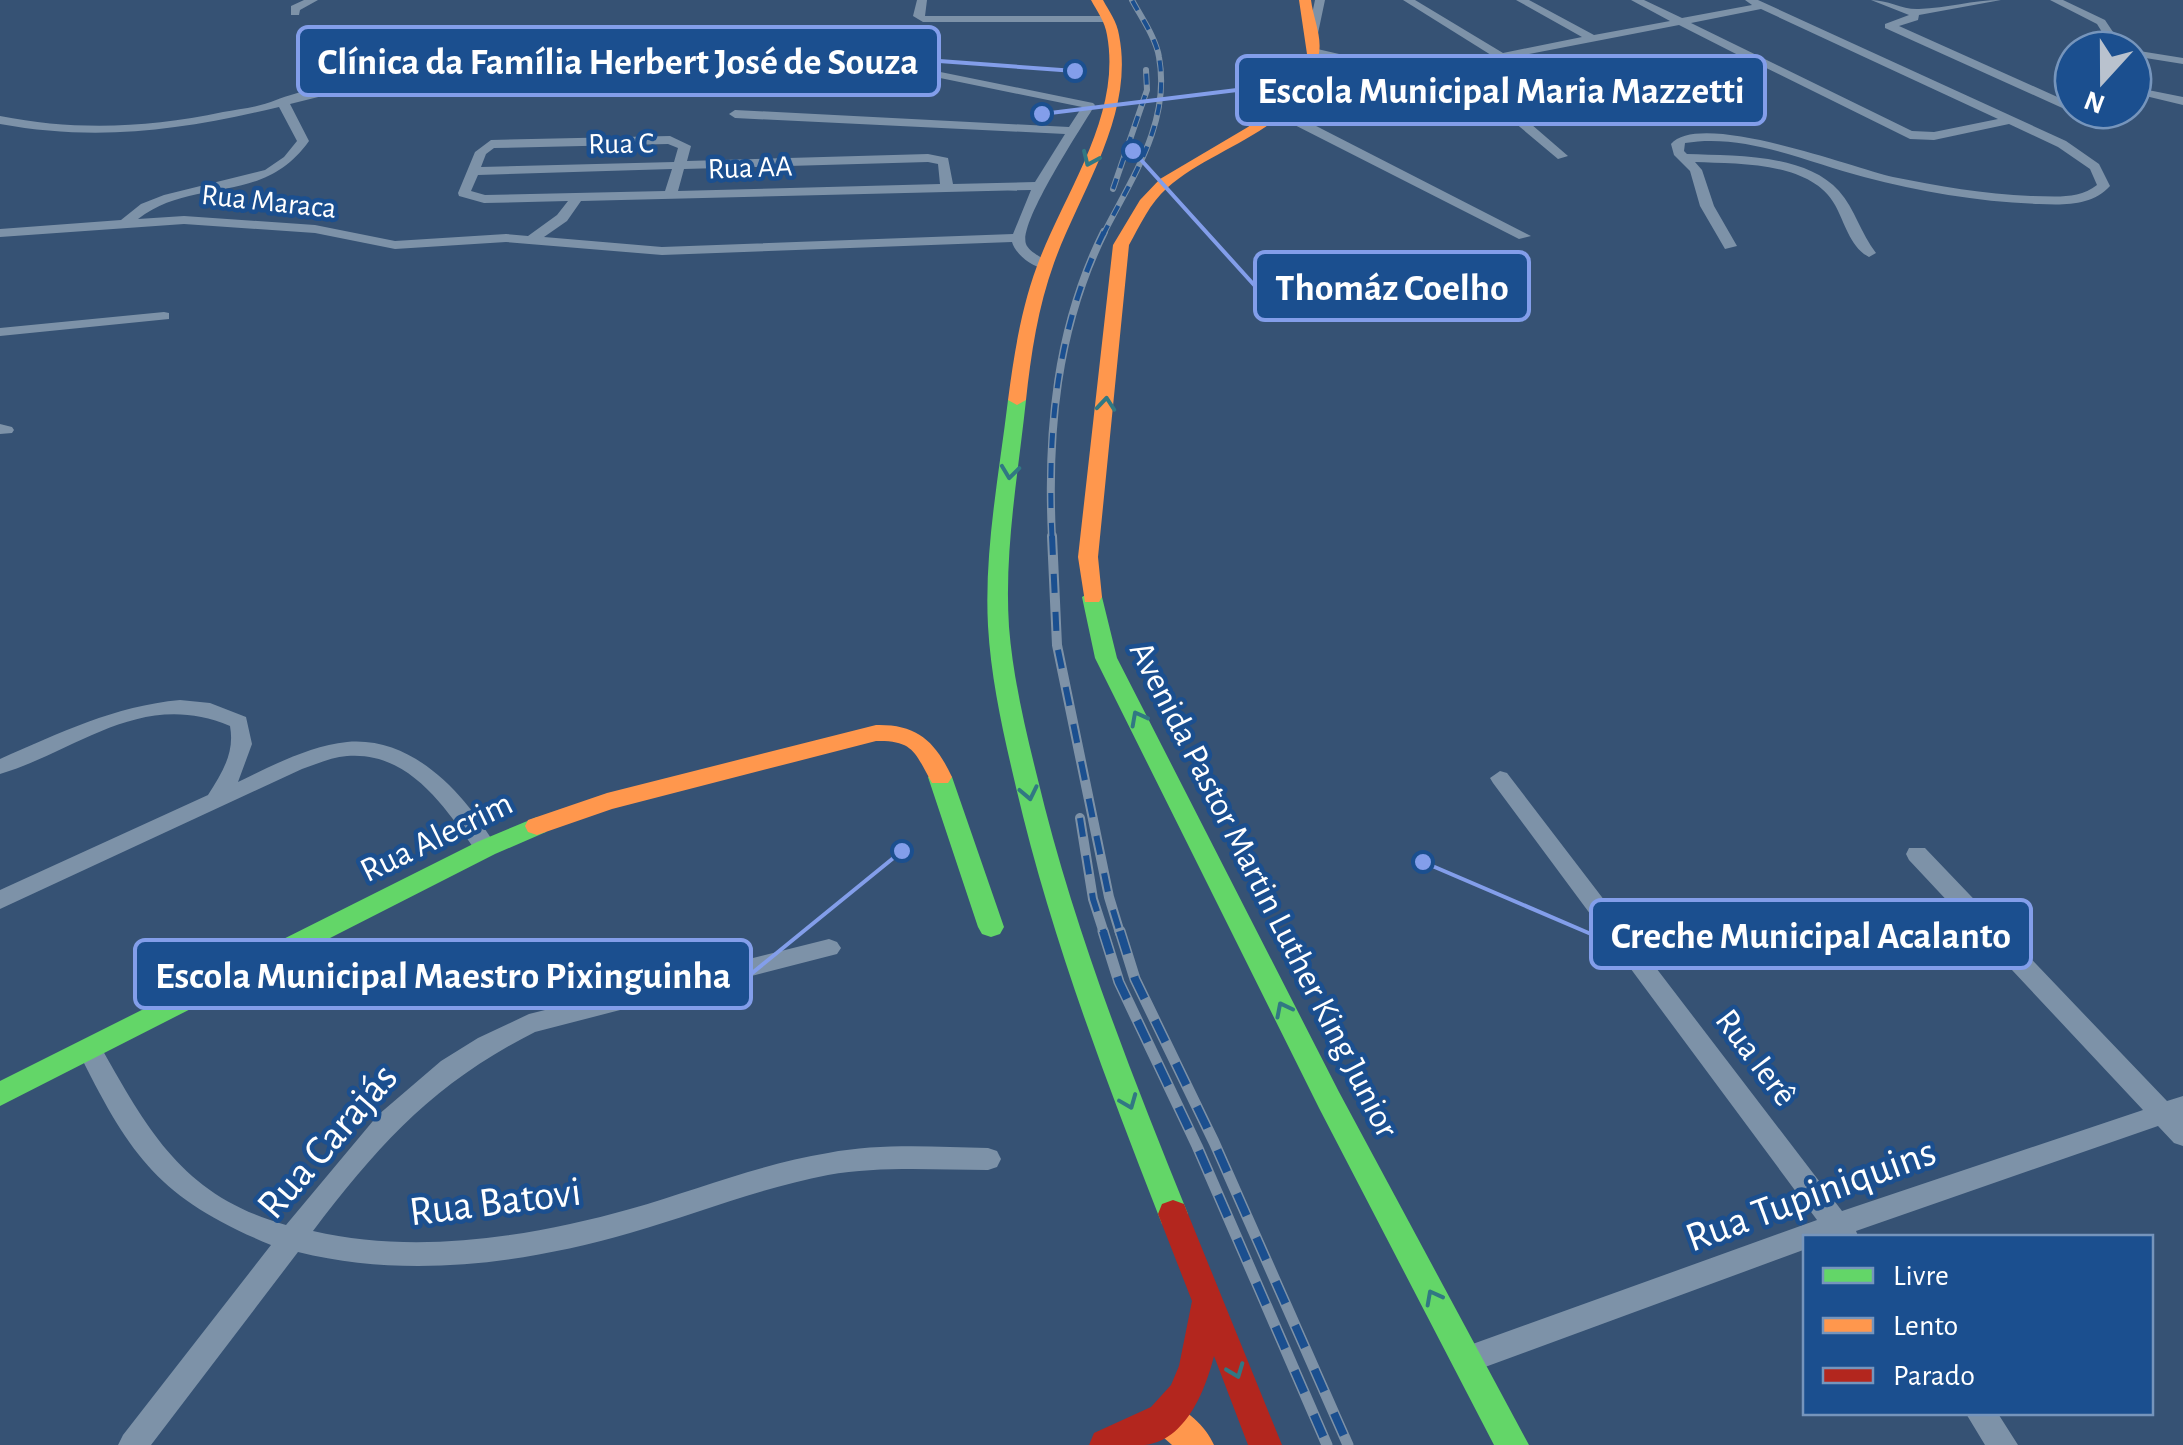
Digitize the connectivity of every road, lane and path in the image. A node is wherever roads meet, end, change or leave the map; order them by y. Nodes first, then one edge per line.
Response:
1 (313, 0) edge
2 (922, 0) edge
3 (1305, 0) edge
4 (1320, 0) edge
5 (1408, 0) edge
6 (1521, 0) edge
7 (1636, 0) edge
8 (1876, 0) edge
9 (1996, 0) edge
10 (2056, 0) edge
11 (1756, 3) edge
12 (1101, 10) edge
13 (295, 13) dead end
14 (1914, 13) junction
15 (1680, 21) junction
16 (2106, 30) edge
17 (1591, 38) junction
18 (1313, 44) junction
19 (837, 54) dead end
20 (1502, 56) junction
21 (2153, 56) edge
22 (1753, 59) junction
23 (2183, 61) edge
24 (383, 78) dead end
25 (2153, 94) edge
26 (2053, 99) edge
27 (282, 100) junction
28 (2183, 101) edge
29 (1277, 112) junction
30 (735, 114) dead end
31 (0, 120) edge
32 (2010, 120) junction
33 (1070, 132) junction
34 (1562, 156) dead end
35 (1684, 158) junction
36 (679, 166) junction
37 (475, 171) junction
38 (947, 186) junction
39 (1039, 186) junction
40 (670, 195) junction
41 (578, 198) junction
42 (127, 221) junction
43 (0, 234) edge
44 (1524, 236) dead end
45 (1018, 238) junction
46 (532, 239) junction
47 (1730, 246) dead end
48 (1869, 253) dead end
49 (1045, 266) junction
50 (164, 316) dead end
51 (0, 332) edge
52 (0, 768) edge
53 (1500, 778) dead end
54 (214, 802) junction
55 (486, 848) junction
56 (1917, 854) dead end
57 (0, 900) edge
58 (991, 927) dead end
59 (829, 948) dead end
60 (88, 1049) junction
61 (0, 1094) edge
62 (2172, 1110) edge
63 (2183, 1135) edge
64 (988, 1159) dead end
65 (1841, 1231) edge
66 (290, 1240) junction
67 (1803, 1244) edge
68 (1207, 1297) junction
69 (1466, 1360) junction
70 (1980, 1415) edge
71 (1166, 1417) junction
72 (133, 1445) edge
73 (1106, 1445) edge
74 (1197, 1445) edge
75 (1265, 1445) edge
76 (1512, 1445) edge
77 (2003, 1445) edge

1 - 13 street
2 - 12 street
3 - 18 main road
4 - 18 street
5 - 20 street
6 - 17 street
7 - 15 street
8 - 14 street
9 - 14 street
10 - 16 street
11 - 15 street
11 - 32 street
12 -> 49 main road
14 - 26 street
15 - 17 street
15 - 22 street
17 - 20 street
18 - 20 street
18 - 29 main road, Avenida Pastor Martin Luther King Junior
19 - 33 street
21 - 23 street
22 - 32 street
22 - 34 street
24 - 27 street
25 - 28 street
27 - 31 street
27 - 42 street
29 - 44 street
69 -> 29 main road, Avenida Pastor Martin Luther King Junior
30 - 33 street
32 - 35 street
33 - 39 street
35 - 47 street
35 - 48 street
36 - 37 street, Rua C
36 - 37 street
36 - 38 street, Rua C
36 - 40 street
37 - 41 street, Rua AA
38 - 39 street, Rua AA
38 - 40 street, Rua AA
39 - 45 street
40 - 41 street, Rua AA
41 - 46 street
42 - 43 street, Rua Maraca
42 - 46 street, Rua Maraca
45 - 46 street, Rua Maraca
45 - 49 street
49 -> 68 main road
50 - 51 street
52 - 54 street
53 - 65 street, Rua Ierê
54 - 55 street
54 - 57 street
55 - 58 main road, Rua Alecrim
55 - 60 main road, Rua Alecrim
56 - 62 street
59 - 66 street, Rua Carajás
60 - 61 main road, Rua Alecrim
60 - 66 street, Rua Batovi
62 - 63 street
62 - 65 street, Rua Tupiniquins
64 - 66 street, Rua Batovi
66 - 72 street, Rua Carajás
67 - 69 street, Rua Tupiniquins
68 - 71 main road
68 -> 75 main road
69 - 76 main road, Avenida Pastor Martin Luther King Junior
70 - 77 street
71 - 73 main road
71 - 74 main road

